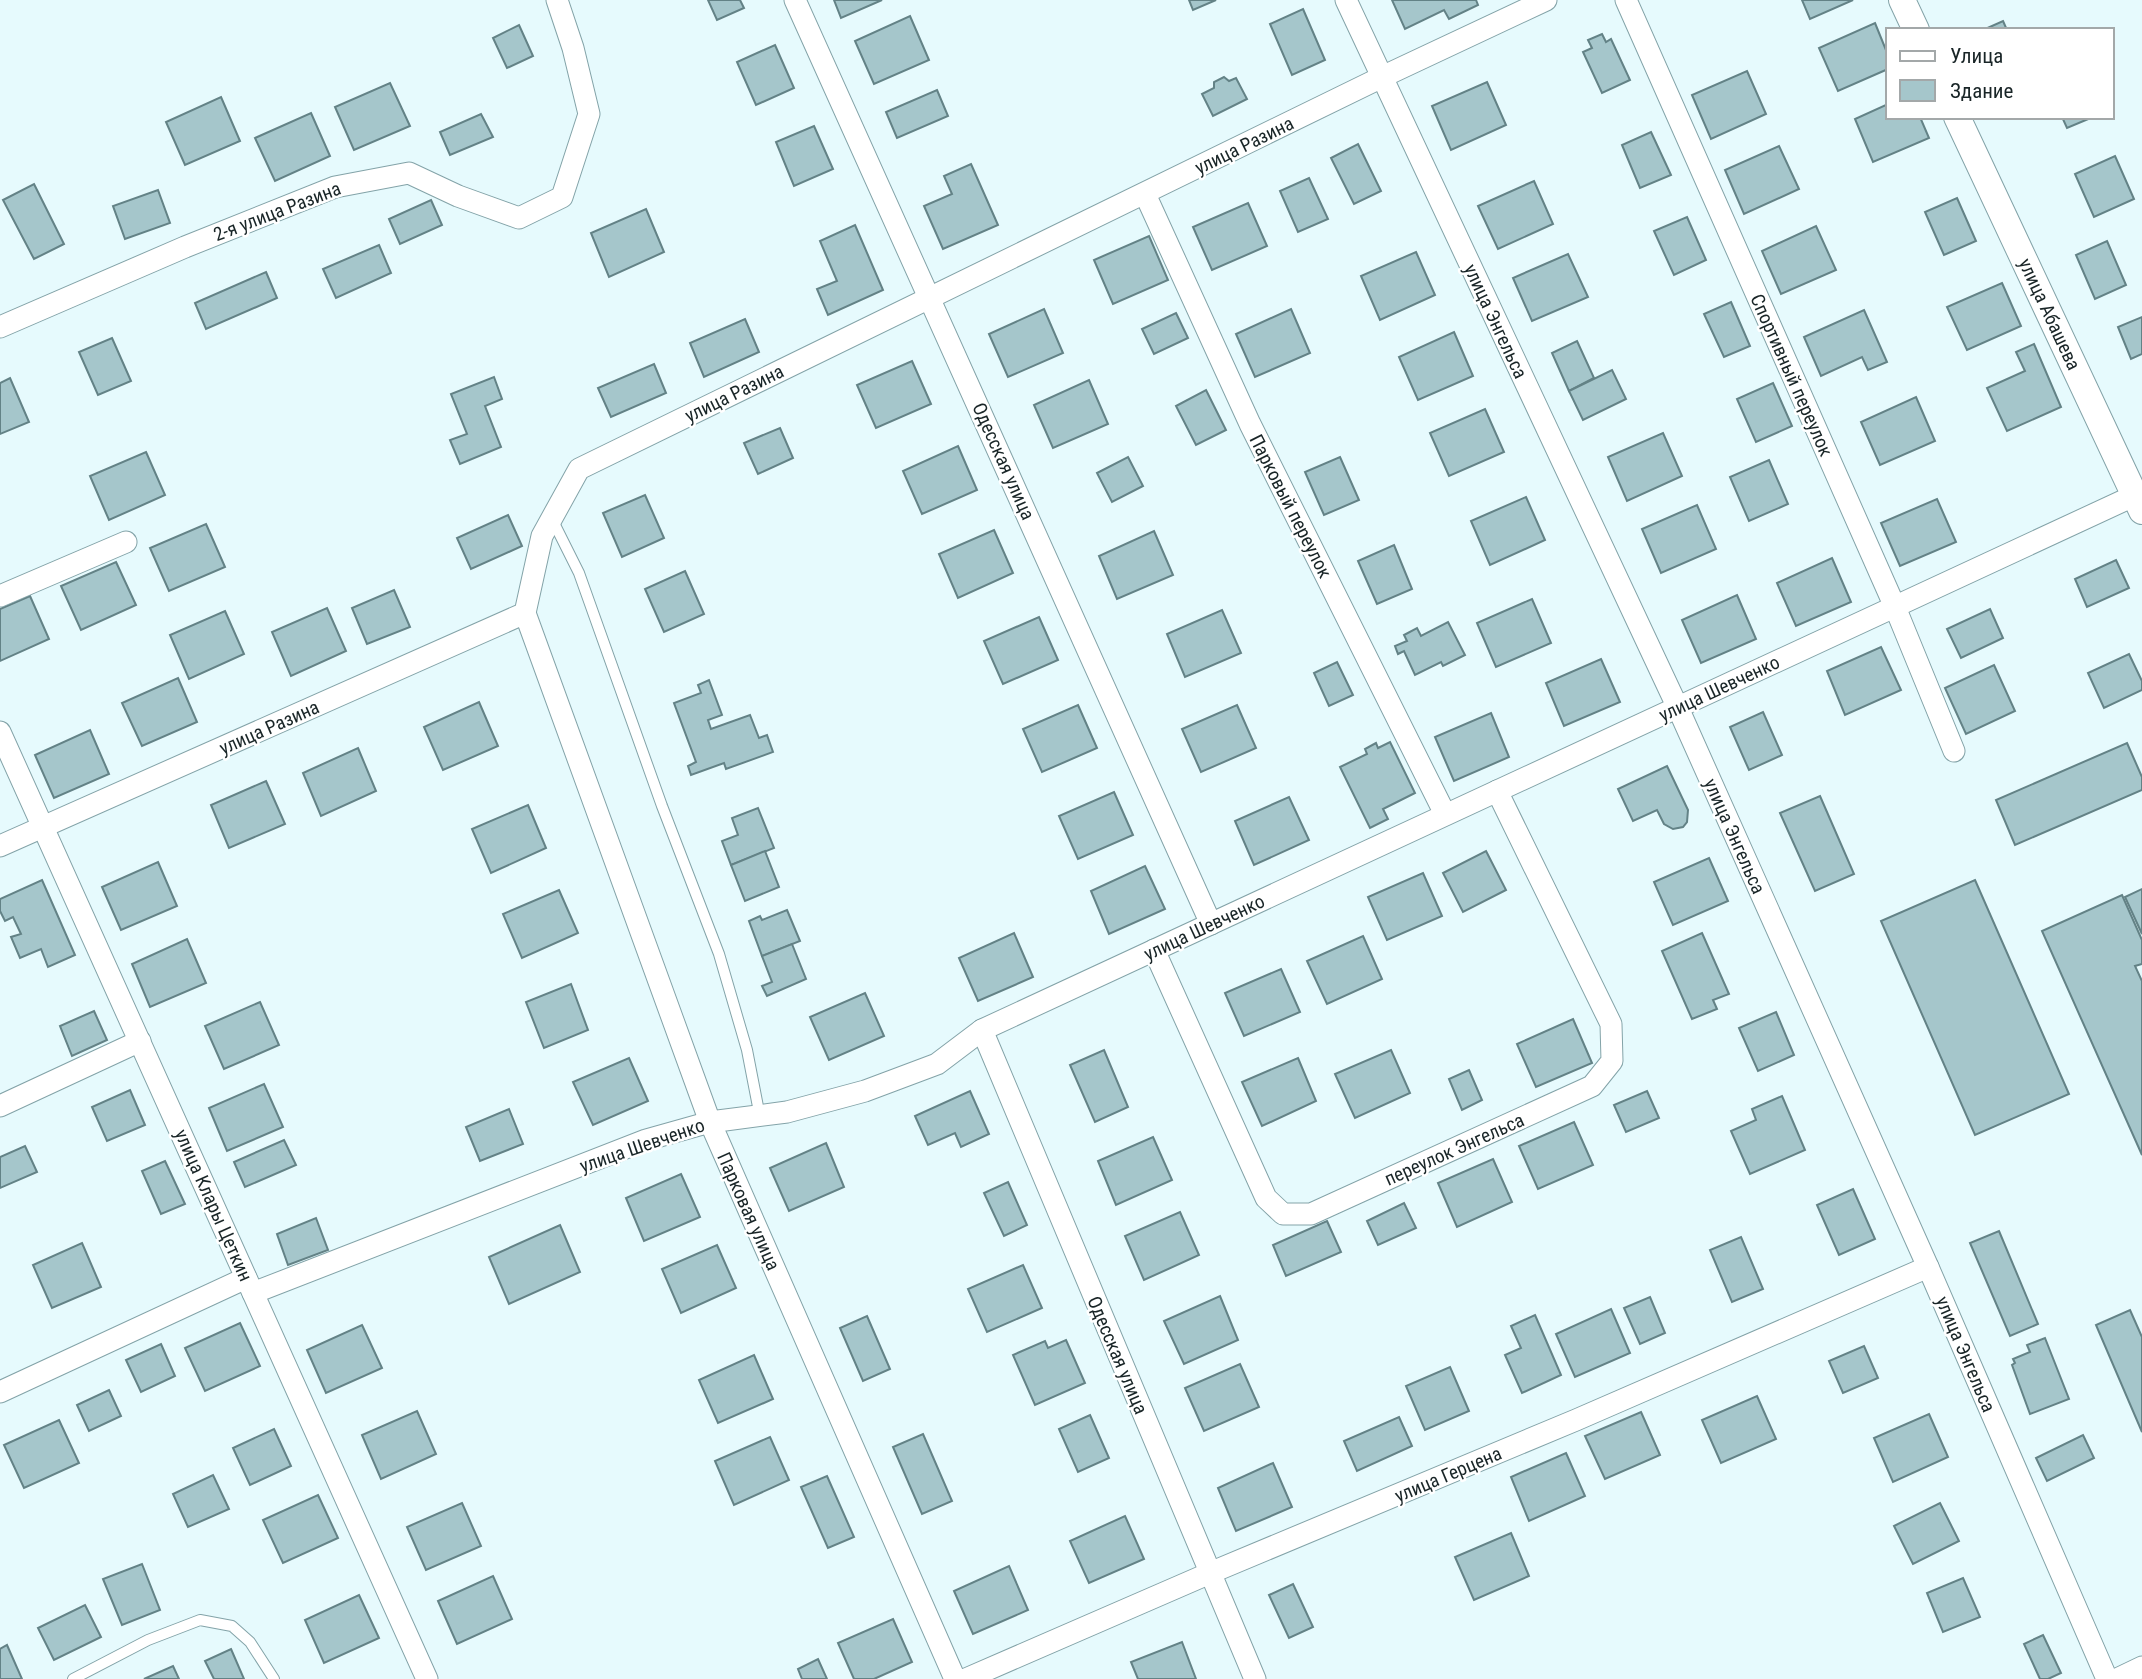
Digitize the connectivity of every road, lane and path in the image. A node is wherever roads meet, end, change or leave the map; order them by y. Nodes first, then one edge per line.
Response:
1 (557, 0) edge
2 (794, 0) edge
3 (1346, 0) edge
4 (1546, 0) edge
5 (1626, 0) edge
6 (1902, 0) edge
7 (1915, 28) edge
8 (1382, 78) junction
9 (1958, 119) edge
10 (1145, 194) junction
11 (930, 297) junction
12 (0, 327) edge
13 (2140, 500) edge
14 (552, 518) junction
15 (125, 542) dead end
16 (0, 596) edge
17 (1895, 607) junction
18 (525, 613) junction
19 (1678, 708) junction
20 (0, 732) edge
21 (1954, 751) dead end
22 (1497, 791) junction
23 (1445, 814) junction
24 (43, 827) junction
25 (0, 846) edge
26 (1211, 924) junction
27 (1154, 950) junction
28 (982, 1030) junction
29 (140, 1041) junction
30 (0, 1106) edge
31 (760, 1117) junction
32 (709, 1122) junction
33 (1928, 1267) junction
34 (250, 1285) junction
35 (0, 1392) edge
36 (1210, 1573) junction
37 (2142, 1667) edge
38 (73, 1679) edge
39 (274, 1679) edge
40 (427, 1679) edge
41 (955, 1679) edge
42 (966, 1679) edge
43 (1255, 1679) edge
44 (2107, 1679) edge
45 (2117, 1679) edge

1 - 12 street, 2-я улица Разина
2 - 11 street, Одесская улица
3 - 8 street, улица Энгельса
4 - 8 street, улица Разина
5 - 17 street, Спортивный переулок
6 - 7 street
8 - 10 street, улица Разина
8 - 19 street, улица Энгельса
9 - 13 street, улица Абашева
10 - 11 street, улица Разина
10 - 23 street, Парковый переулок
11 - 14 street, улица Разина
11 - 26 street, Одесская улица
13 - 17 street, улица Шевченко
14 - 18 street, улица Разина
14 - 31 lane
15 - 16 street
17 - 19 street, улица Шевченко
17 - 21 street, Спортивный переулок
18 - 24 street, улица Разина
18 - 32 street, Парковая улица
19 - 22 street, улица Шевченко
19 - 33 street, улица Энгельса
20 - 24 street, улица Клары Цеткин
22 - 23 street, улица Шевченко
22 - 27 street, переулок Энгельса
23 - 26 street, улица Шевченко
24 - 25 street, улица Разина
24 - 29 street, улица Клары Цеткин
26 - 27 street, улица Шевченко
27 - 28 street, улица Шевченко
28 - 31 street, улица Шевченко
28 - 36 street, Одесская улица
29 - 30 street
29 - 34 street, улица Клары Цеткин
31 - 32 street, улица Шевченко
32 - 34 street, улица Шевченко
32 - 41 street, Парковая улица
33 - 36 street, улица Герцена
33 - 44 street, улица Энгельса
34 - 35 street, улица Шевченко
34 - 40 street, улица Клары Цеткин
36 - 42 street, улица Герцена
36 - 43 street, Одесская улица
37 - 45 street
38 - 39 lane

